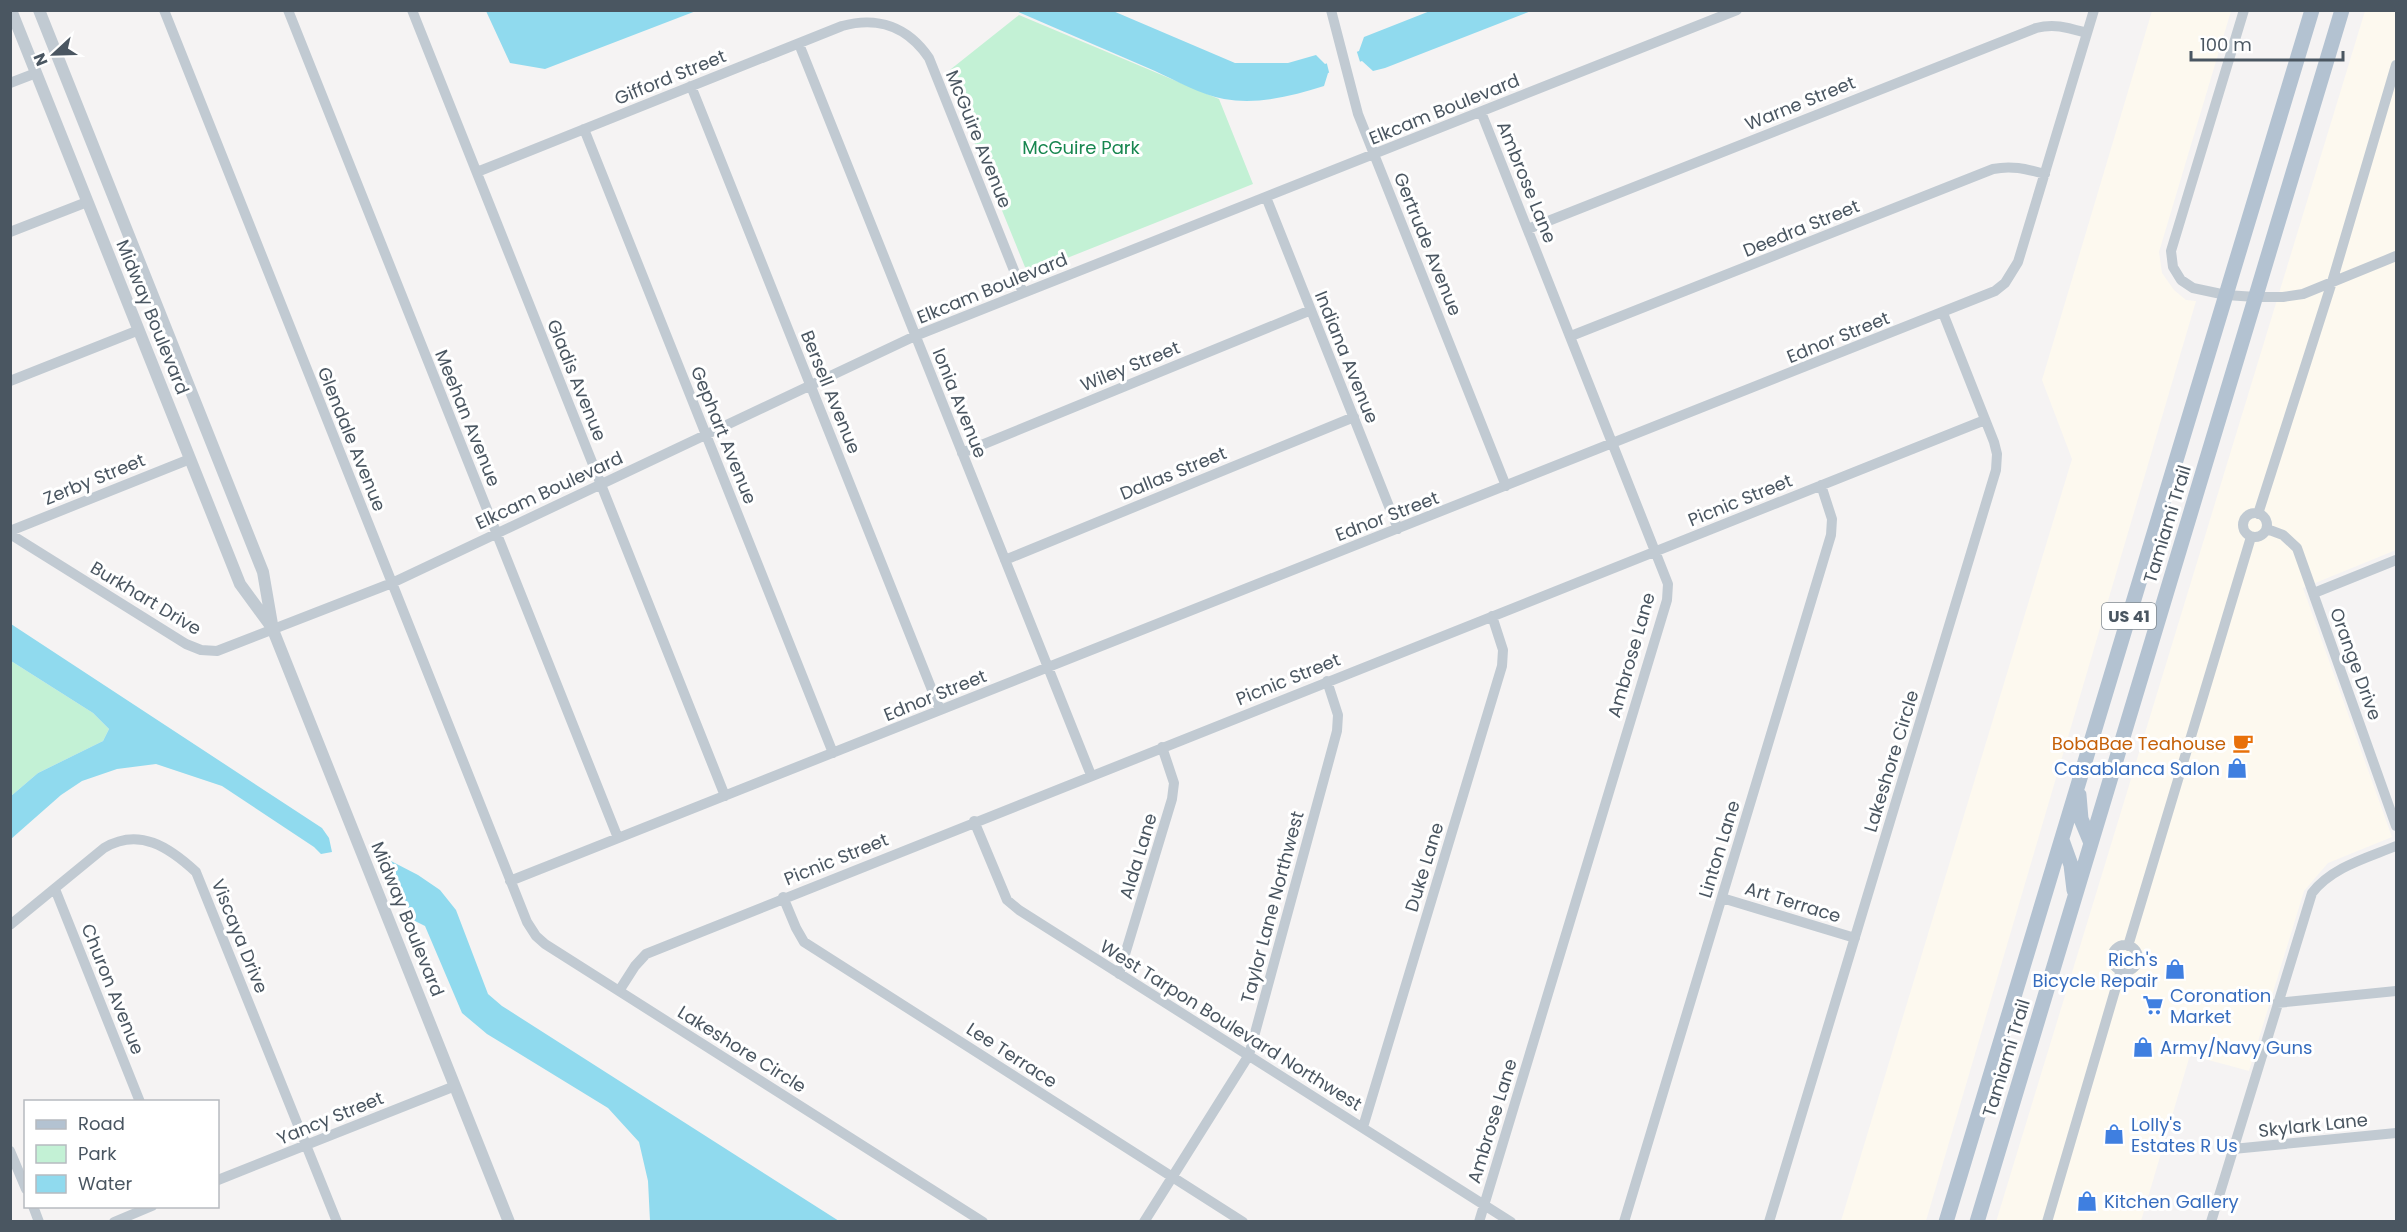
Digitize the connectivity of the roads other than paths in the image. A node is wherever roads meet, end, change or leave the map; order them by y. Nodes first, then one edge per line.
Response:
1 (11, 10) edge
2 (39, 10) edge
3 (164, 10) edge
4 (288, 10) edge
5 (412, 10) edge
6 (1331, 10) edge
7 (1737, 10) edge
8 (2094, 10) edge
9 (2244, 10) edge
10 (2312, 10) edge
11 (2342, 10) edge
12 (877, 23) joint
13 (2087, 33) junction
14 (799, 44) junction
15 (2397, 65) edge
16 (36, 73) junction
17 (10, 83) edge
18 (692, 86) junction
19 (1481, 112) junction
20 (584, 129) junction
21 (1374, 154) junction
22 (477, 172) junction
23 (2044, 174) junction
24 (1266, 197) junction
25 (87, 202) junction
26 (1528, 229) junction
27 (10, 232) edge
28 (2397, 256) edge
29 (2332, 282) junction
30 (1023, 293) junction
31 (2226, 295) junction
32 (2256, 297) junction
33 (1311, 310) junction
34 (1943, 313) junction
35 (139, 330) junction
36 (915, 336) junction
37 (1571, 336) junction
38 (10, 381) edge
39 (811, 385) junction
40 (1354, 417) junction
41 (1986, 420) junction
42 (706, 435) junction
43 (1614, 444) junction
44 (962, 453) junction
45 (190, 459) junction
46 (601, 484) junction
47 (1821, 485) junction
48 (1506, 486) junction
49 (2258, 514) junction
50 (1398, 529) junction
51 (2266, 529) junction
52 (10, 532) edge
53 (496, 533) junction
54 (2251, 537) junction
55 (1656, 551) junction
56 (1005, 560) junction
57 (2397, 560) edge
58 (392, 583) junction
59 (2314, 593) junction
60 (1492, 616) junction
61 (273, 630) junction
62 (1048, 668) junction
63 (1327, 681) junction
64 (940, 710) junction
65 (1162, 747) junction
66 (833, 753) junction
67 (1090, 775) junction
68 (2078, 786) junction
69 (725, 795) junction
70 (974, 821) junction
71 (2397, 826) edge
72 (618, 838) junction
73 (2062, 840) junction
74 (2091, 843) junction
75 (2397, 846) edge
76 (510, 881) junction
77 (55, 889) junction
78 (2075, 896) junction
79 (783, 897) junction
80 (1722, 898) junction
81 (10, 925) edge
82 (1855, 938) junction
83 (2128, 946) junction
84 (2121, 970) junction
85 (1119, 974) junction
86 (619, 991) junction
87 (2397, 991) edge
88 (2277, 1003) junction
89 (1249, 1055) junction
90 (455, 1086) junction
91 (140, 1100) edge
92 (1363, 1128) junction
93 (2397, 1133) edge
94 (307, 1145) junction
95 (2233, 1149) junction
96 (10, 1151) edge
97 (1172, 1177) junction
98 (219, 1180) edge
99 (24, 1183) edge
100 (1484, 1204) junction
101 (147, 1208) edge
102 (114, 1221) edge
103 (337, 1221) edge
104 (509, 1221) edge
105 (983, 1221) edge
106 (1144, 1221) edge
107 (1243, 1221) edge
108 (1479, 1221) edge
109 (1512, 1221) edge
110 (1624, 1221) edge
111 (1769, 1221) edge
112 (1946, 1221) edge
113 (1977, 1221) edge
114 (2047, 1221) edge
115 (2211, 1221) edge

1 - 16 street, Midway Boulevard
2 - 61 street, Midway Boulevard
3 - 58 street, Glendale Avenue
4 - 53 street, Meehan Avenue
5 - 22 street, Gladis Avenue
6 - 21 street, Gertrude Avenue
7 - 19 street, Elkcam Boulevard
8 - 13 street, Ednor Street
9 - 31 street
10 - 31 main road, Tamiami Trail / US 41
11 - 32 main road, Tamiami Trail / US 41
12 - 14 street, Gifford Street
12 - 30 street, McGuire Avenue
13 - 23 street, Ednor Street
13 - 26 street, Warne Street
14 - 18 street, Gifford Street
14 - 36 street, Ionia Avenue
15 - 29 street
16 - 17 street
16 - 25 street, Midway Boulevard
18 - 20 street, Gifford Street
18 - 39 street, Bersell Avenue
19 - 21 street, Elkcam Boulevard
19 - 26 street, Ambrose Lane
20 - 22 street, Gifford Street
20 - 42 street, Gephart Avenue
21 - 24 street, Elkcam Boulevard
21 - 48 street, Gertrude Avenue
22 - 46 street, Gladis Avenue
23 - 34 street, Ednor Street
23 - 37 street, Deedra Street
24 - 30 street, Elkcam Boulevard
24 - 33 street, Indiana Avenue
25 - 27 street
25 - 35 street, Midway Boulevard
26 - 37 street, Ambrose Lane
28 - 29 street
29 - 32 street
29 - 49 street
30 - 36 street, Elkcam Boulevard
31 - 32 street
31 - 68 main road, Tamiami Trail / US 41
32 - 74 main road, Tamiami Trail / US 41
33 - 40 street, Indiana Avenue
33 - 44 street, Wiley Street
34 - 41 street, Lakeshore Circle
34 - 43 street, Ednor Street
35 - 38 street
35 - 45 street, Midway Boulevard
36 - 39 street, Elkcam Boulevard
36 - 44 street, Ionia Avenue
37 - 43 street, Ambrose Lane
39 - 42 street, Elkcam Boulevard
39 - 64 street, Bersell Avenue
40 - 50 street, Indiana Avenue
40 - 56 street, Dallas Street
41 - 47 street, Picnic Street
41 - 82 street, Lakeshore Circle
42 - 46 street, Elkcam Boulevard
42 - 66 street, Gephart Avenue
43 - 48 street, Ednor Street
43 - 55 street, Ambrose Lane
44 - 56 street, Ionia Avenue
45 - 52 street, Zerby Street
45 - 61 street, Midway Boulevard
46 - 53 street, Elkcam Boulevard
46 - 69 street, Gladis Avenue
47 - 55 street, Picnic Street
47 - 80 street, Linton Lane
48 - 50 street, Ednor Street
49 - 51 street
49 - 54 street
50 - 62 street, Ednor Street
51 - 54 street
51 - 59 street, Orange Drive
52 - 61 street, Burkhart Drive
53 - 58 street, Elkcam Boulevard
53 - 72 street, Meehan Avenue
54 - 83 street
55 - 60 street, Picnic Street
55 - 100 street, Ambrose Lane
56 - 62 street, Ionia Avenue
57 - 59 street
58 - 61 street, Elkcam Boulevard
58 - 76 street, Glendale Avenue
59 - 71 street, Orange Drive
60 - 63 street, Picnic Street
60 - 92 street, Duke Lane
61 - 90 street, Midway Boulevard
62 - 64 street, Ednor Street
62 - 67 street, Ionia Avenue
63 - 65 street, Picnic Street
63 - 89 street, Taylor Lane Northwest
64 - 66 street, Ednor Street
65 - 67 street, Picnic Street
65 - 85 street, Alda Lane
66 - 69 street, Ednor Street
67 - 70 street, Picnic Street
68 - 73 main road, Tamiami Trail / US 41
68 - 74 main road
69 - 72 street, Ednor Street
70 - 79 street, Picnic Street
70 - 85 street, West Tarpon Boulevard Northwest
72 - 76 street, Ednor Street
73 - 78 main road
73 - 112 main road, Tamiami Trail / US 41
74 - 78 main road, Tamiami Trail / US 41
75 - 88 street
76 - 86 street, Lakeshore Circle
77 - 81 street, Viscaya Drive
77 - 91 street, Churon Avenue
77 - 94 street, Viscaya Drive
78 - 113 main road, Tamiami Trail / US 41
79 - 86 street, Picnic Street
79 - 97 street, Lee Terrace
80 - 82 street, Art Terrace
80 - 110 street, Linton Lane
82 - 111 street, Lakeshore Circle
83 - 84 street
83 - 84 street
84 - 114 street
85 - 89 street, West Tarpon Boulevard Northwest
86 - 105 street, Lakeshore Circle
87 - 88 street
88 - 95 street
89 - 92 street, West Tarpon Boulevard Northwest
89 - 97 street, Taylor Lane Northwest
90 - 94 street, Yancy Street
90 - 104 street, Midway Boulevard
92 - 100 street, West Tarpon Boulevard Northwest
93 - 95 street, Skylark Lane
94 - 98 street, Yancy Street
94 - 103 street, Viscaya Drive
95 - 115 street
96 - 99 street
97 - 106 street, Taylor Lane Northwest
97 - 107 street, Lee Terrace
100 - 108 street, Ambrose Lane
100 - 109 street, West Tarpon Boulevard Northwest
101 - 102 street

